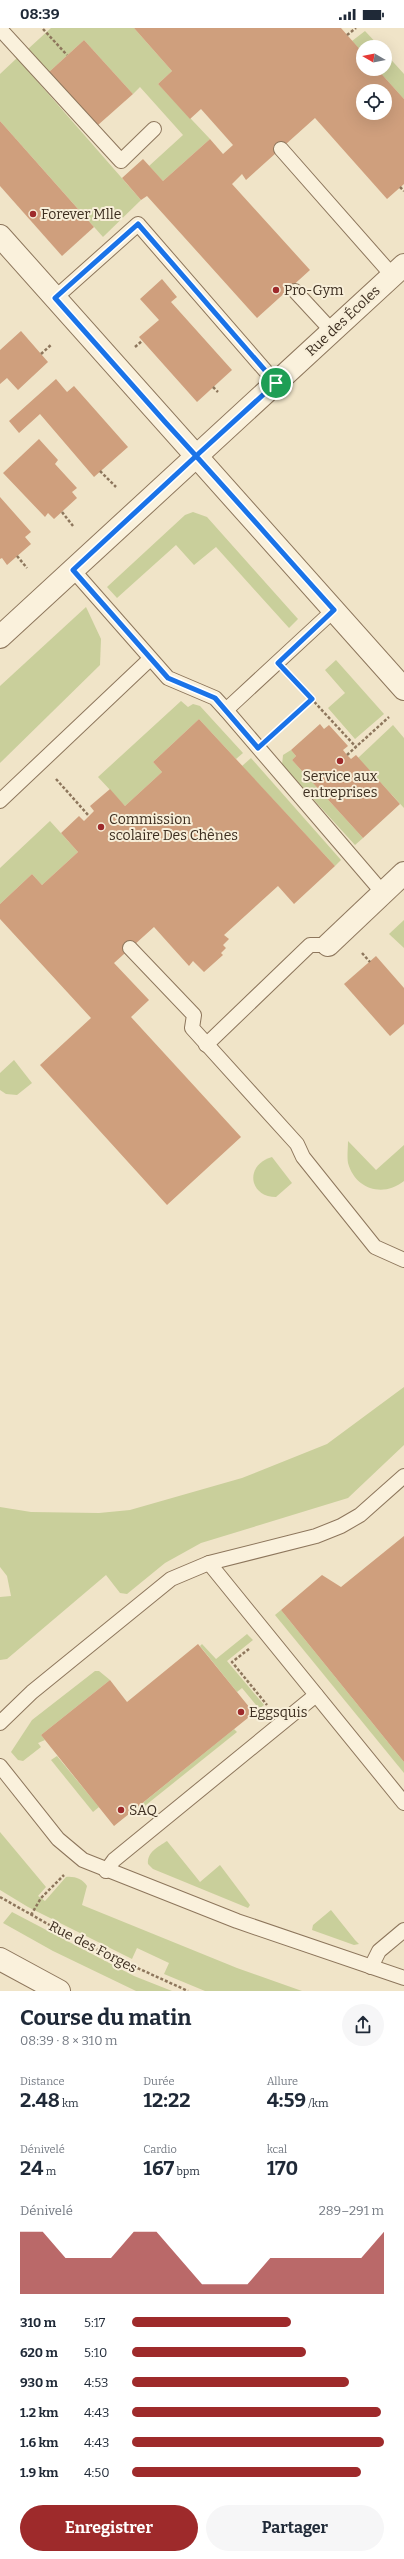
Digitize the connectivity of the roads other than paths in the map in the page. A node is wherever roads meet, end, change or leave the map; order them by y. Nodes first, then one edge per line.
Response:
1 (0, 28) edge
2 (154, 129) dead end
3 (281, 149) dead end
4 (0, 236) edge
5 (398, 270) edge
6 (295, 292) dead end
7 (55, 298) junction
8 (332, 331) junction
9 (276, 383) junction
10 (196, 456) junction
11 (73, 570) junction
12 (334, 610) junction
13 (0, 637) edge
14 (150, 658) junction
15 (404, 688) edge
16 (226, 710) junction
17 (0, 801) edge
18 (404, 873) edge
19 (383, 893) junction
20 (328, 945) joint
21 (130, 948) dead end
22 (206, 1045) junction
23 (404, 1260) edge
24 (404, 1476) edge
25 (209, 1563) junction
26 (316, 1695) junction
27 (0, 1723) edge
28 (0, 1766) edge
29 (404, 1803) edge
30 (106, 1871) junction
31 (404, 1930) edge
32 (0, 1959) edge
33 (371, 1967) junction
34 (404, 1978) edge
35 (59, 1991) edge

1 - 2 lane
3 - 5 lane
4 - 7 street
5 - 8 street, Rue des Écoles
6 - 8 lane
7 - 9 lane
7 - 10 street
8 - 9 street, Rue des Écoles
9 - 10 street, Rue des Écoles
10 - 11 street, Rue des Écoles
10 - 12 street
11 - 13 street, Rue des Écoles
11 - 14 lane
12 - 15 street
12 - 16 lane
14 - 16 lane
14 - 17 lane
16 - 19 lane
18 - 19 street
19 - 20 street
20 - 22 lane
21 - 22 lane
22 - 23 lane
24 - 25 lane
25 - 26 lane
25 - 27 lane
26 - 29 lane
26 - 30 lane
28 - 30 lane
30 - 33 lane
31 - 33 lane
32 - 35 street
33 - 34 lane

